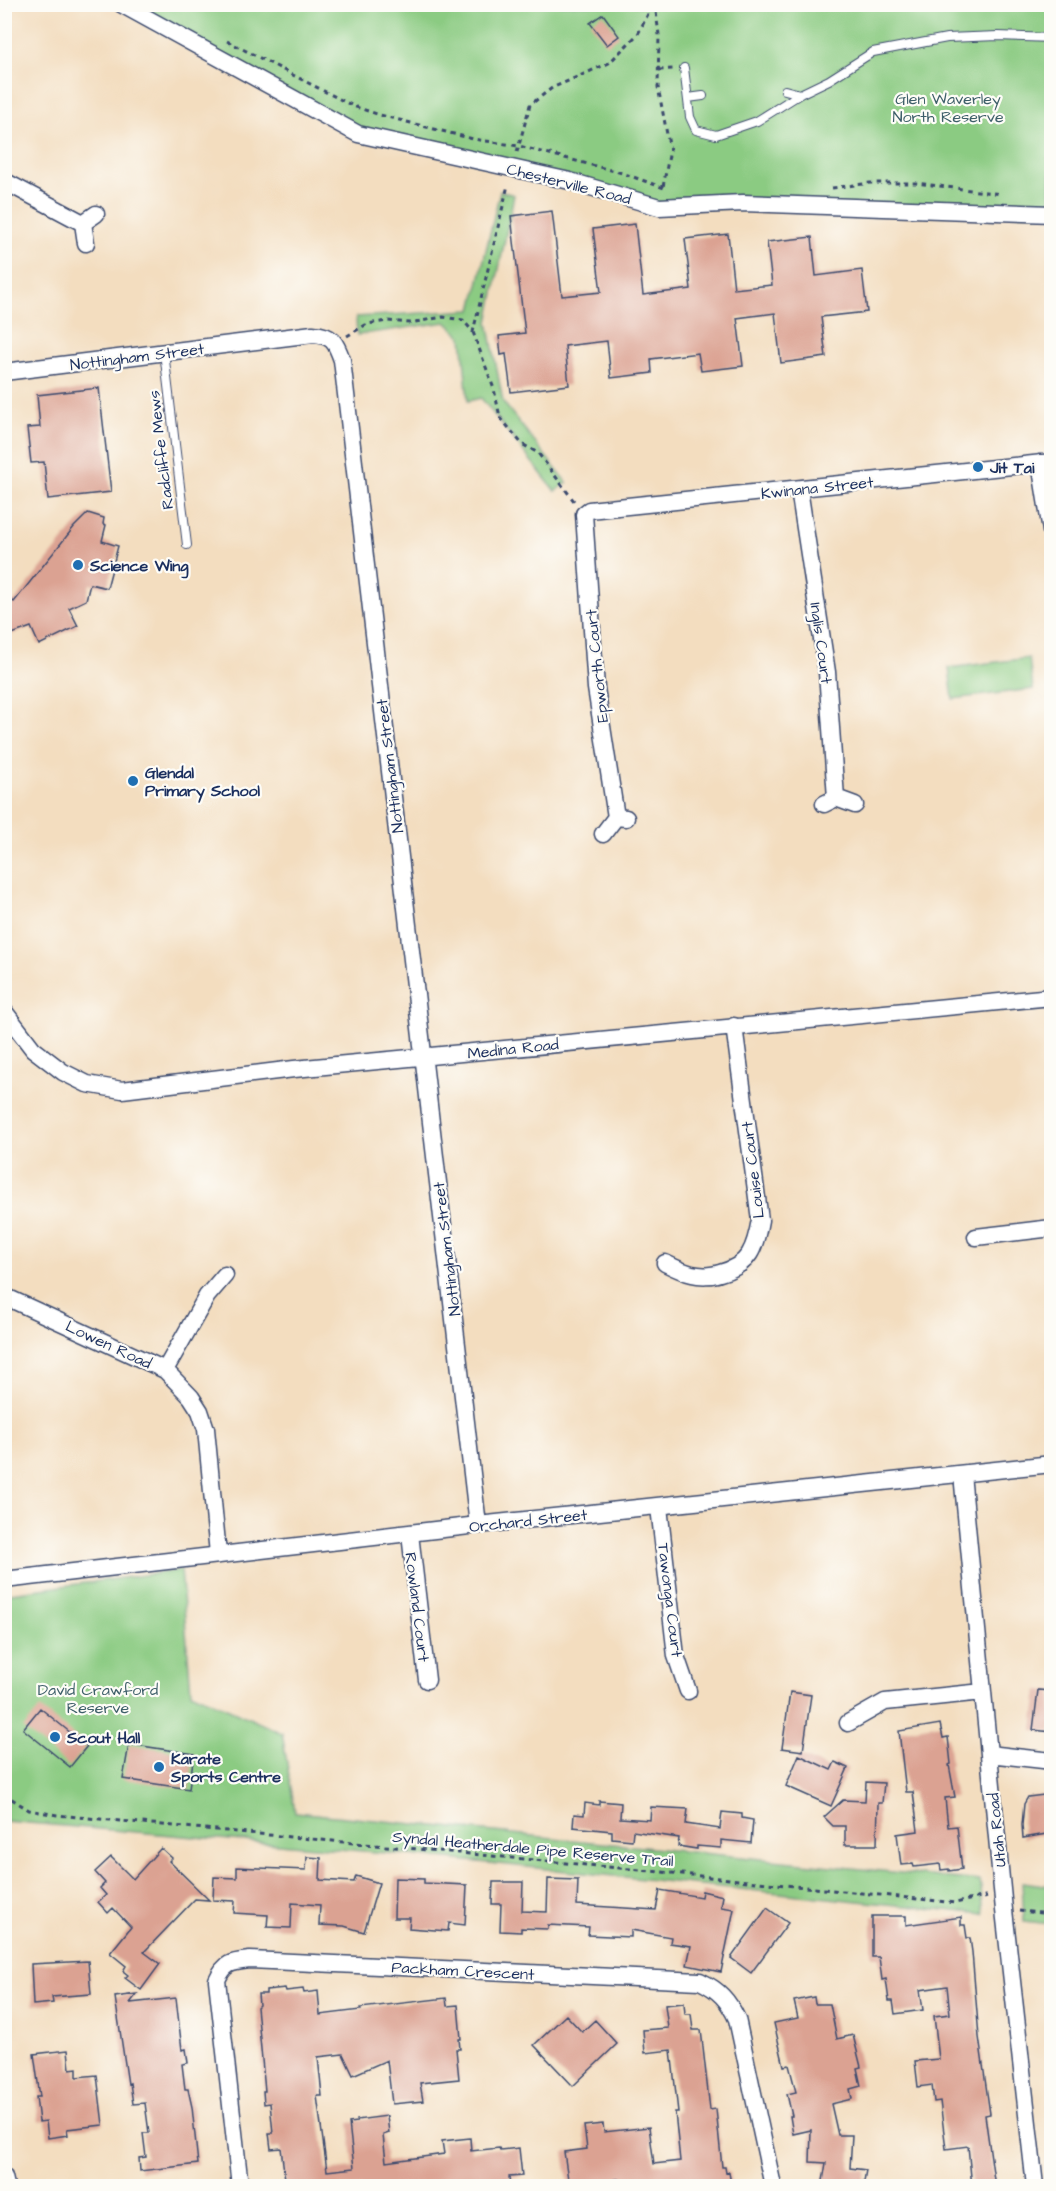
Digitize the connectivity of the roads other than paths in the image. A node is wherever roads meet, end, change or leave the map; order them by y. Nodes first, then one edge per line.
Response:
1 (121, 4) edge
2 (1052, 38) edge
3 (684, 68) dead end
4 (785, 90) dead end
5 (800, 94) junction
6 (703, 96) dead end
7 (687, 99) junction
8 (4, 181) edge
9 (1052, 214) edge
10 (86, 243) dead end
11 (164, 352) junction
12 (4, 372) edge
13 (1046, 463) edge
14 (800, 489) junction
15 (584, 514) joint
16 (1052, 537) edge
17 (187, 545) dead end
18 (855, 805) dead end
19 (603, 834) dead end
20 (1052, 997) edge
21 (4, 1011) edge
22 (734, 1026) junction
23 (423, 1058) junction
24 (1052, 1228) edge
25 (976, 1237) dead end
26 (665, 1263) dead end
27 (225, 1275) dead end
28 (4, 1296) edge
29 (165, 1370) junction
30 (1052, 1464) edge
31 (962, 1474) junction
32 (659, 1507) junction
33 (478, 1525) junction
34 (410, 1534) junction
35 (218, 1554) junction
36 (4, 1580) edge
37 (427, 1680) dead end
38 (688, 1691) dead end
39 (983, 1692) junction
40 (848, 1723) dead end
41 (989, 1754) junction
42 (1052, 1761) edge
43 (4, 2177) edge
44 (6, 2187) edge
45 (240, 2187) edge
46 (773, 2187) edge
47 (1035, 2187) edge

1 - 9 street, Chesterville Road
2 - 5 lane
3 - 7 lane
4 - 5 lane
5 - 7 lane
6 - 7 lane
8 - 10 street
11 - 12 street, Nottingham Street
11 - 17 lane, Radcliffe Mews
11 - 23 street, Nottingham Street
13 - 14 street, Kwinana Street
13 - 16 street
14 - 15 street, Kwinana Street
14 - 18 street, Inglis Court
15 - 19 street, Epworth Court
20 - 22 street, Medina Road
21 - 23 street, Medina Road
22 - 23 street, Medina Road
22 - 26 street, Louise Court
23 - 33 street, Nottingham Street
24 - 25 street
27 - 29 street
28 - 29 street, Lowen Road
29 - 35 street, Lowen Road
30 - 31 street, Orchard Street
31 - 32 street, Orchard Street
31 - 39 street, Utah Road
32 - 33 street, Orchard Street
32 - 38 street, Tawonga Court
33 - 34 street, Orchard Street
34 - 35 street, Orchard Street
34 - 37 street, Rowland Court
35 - 36 street, Orchard Street
39 - 40 street
39 - 41 street, Utah Road
41 - 42 street
41 - 47 street, Utah Road
43 - 44 street
45 - 46 street, Packham Crescent

